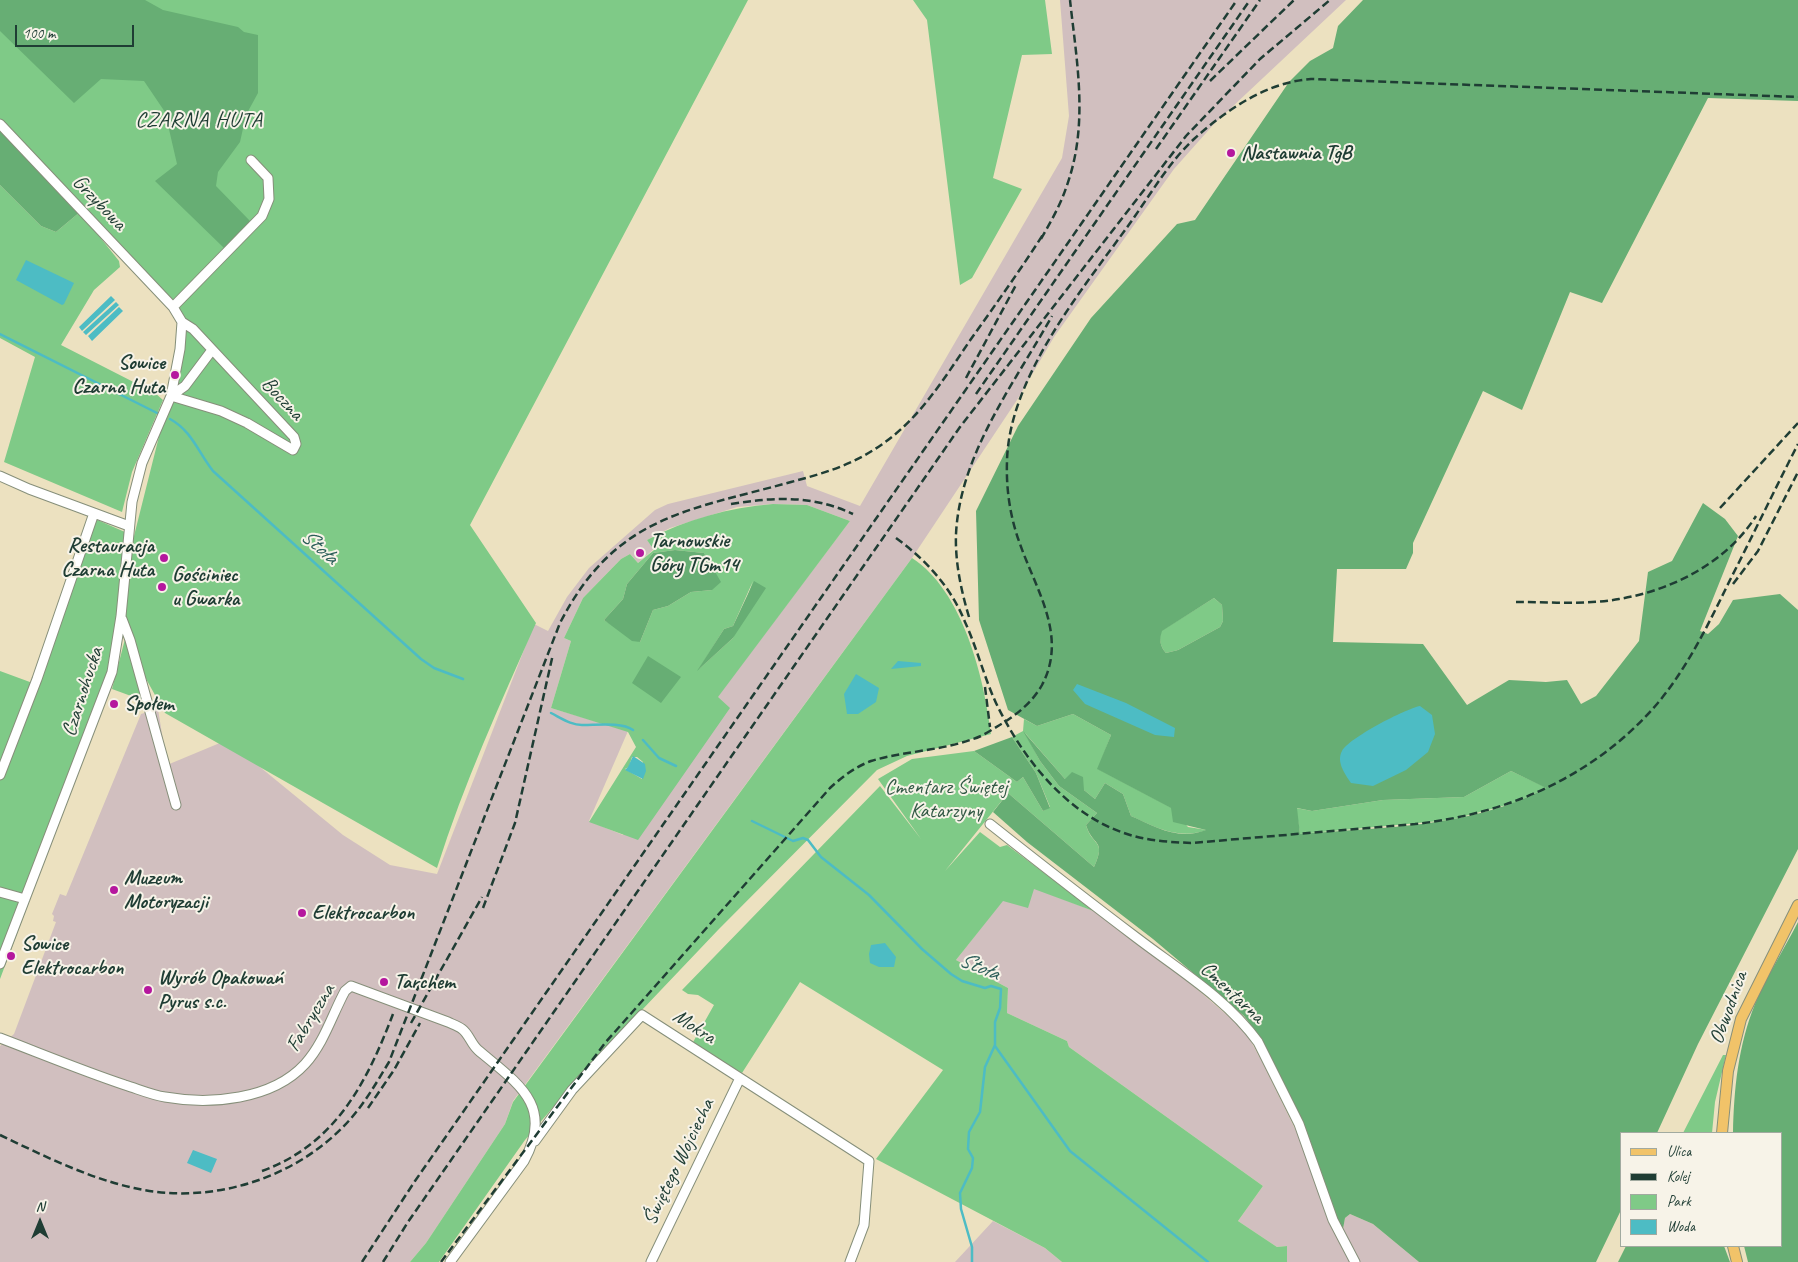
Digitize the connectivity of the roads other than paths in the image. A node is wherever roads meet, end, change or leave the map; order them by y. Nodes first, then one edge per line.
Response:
1 (0, 124) edge
2 (251, 160) dead end
3 (173, 307) junction
4 (182, 322) junction
5 (212, 350) junction
6 (171, 396) junction
7 (0, 476) edge
8 (94, 513) junction
9 (129, 526) junction
10 (121, 616) junction
11 (0, 776) edge
12 (176, 805) dead end
13 (990, 824) dead end
14 (0, 892) edge
15 (25, 900) junction
16 (1798, 905) edge
17 (0, 964) edge
18 (0, 1038) edge
19 (740, 1078) junction
20 (1722, 1132) edge
21 (533, 1144) junction
22 (1733, 1247) edge
23 (450, 1262) edge
24 (650, 1262) edge
25 (850, 1262) edge
26 (1355, 1262) edge
27 (1737, 1262) edge

1 - 3 street, Grzybowa
2 - 3 street
3 - 4 street
4 - 5 street, Boczna
4 - 6 street, Czarnohucka
5 - 6 street
5 - 6 street, Boczna
6 - 9 street, Czarnohucka
7 - 8 street
8 - 9 street
8 - 11 street
9 - 10 street, Czarnohucka
10 - 12 street
10 - 15 street, Czarnohucka
13 - 26 street, Cmentarna
14 - 15 street
15 - 17 street, Czarnohucka
16 - 20 main road, Obwodnica
18 - 21 street, Fabryczna
19 - 21 street, Mokra
19 - 24 street, Świętego Wojciecha
19 - 25 street, Mokra
21 - 23 street, Fabryczna
22 - 27 main road

